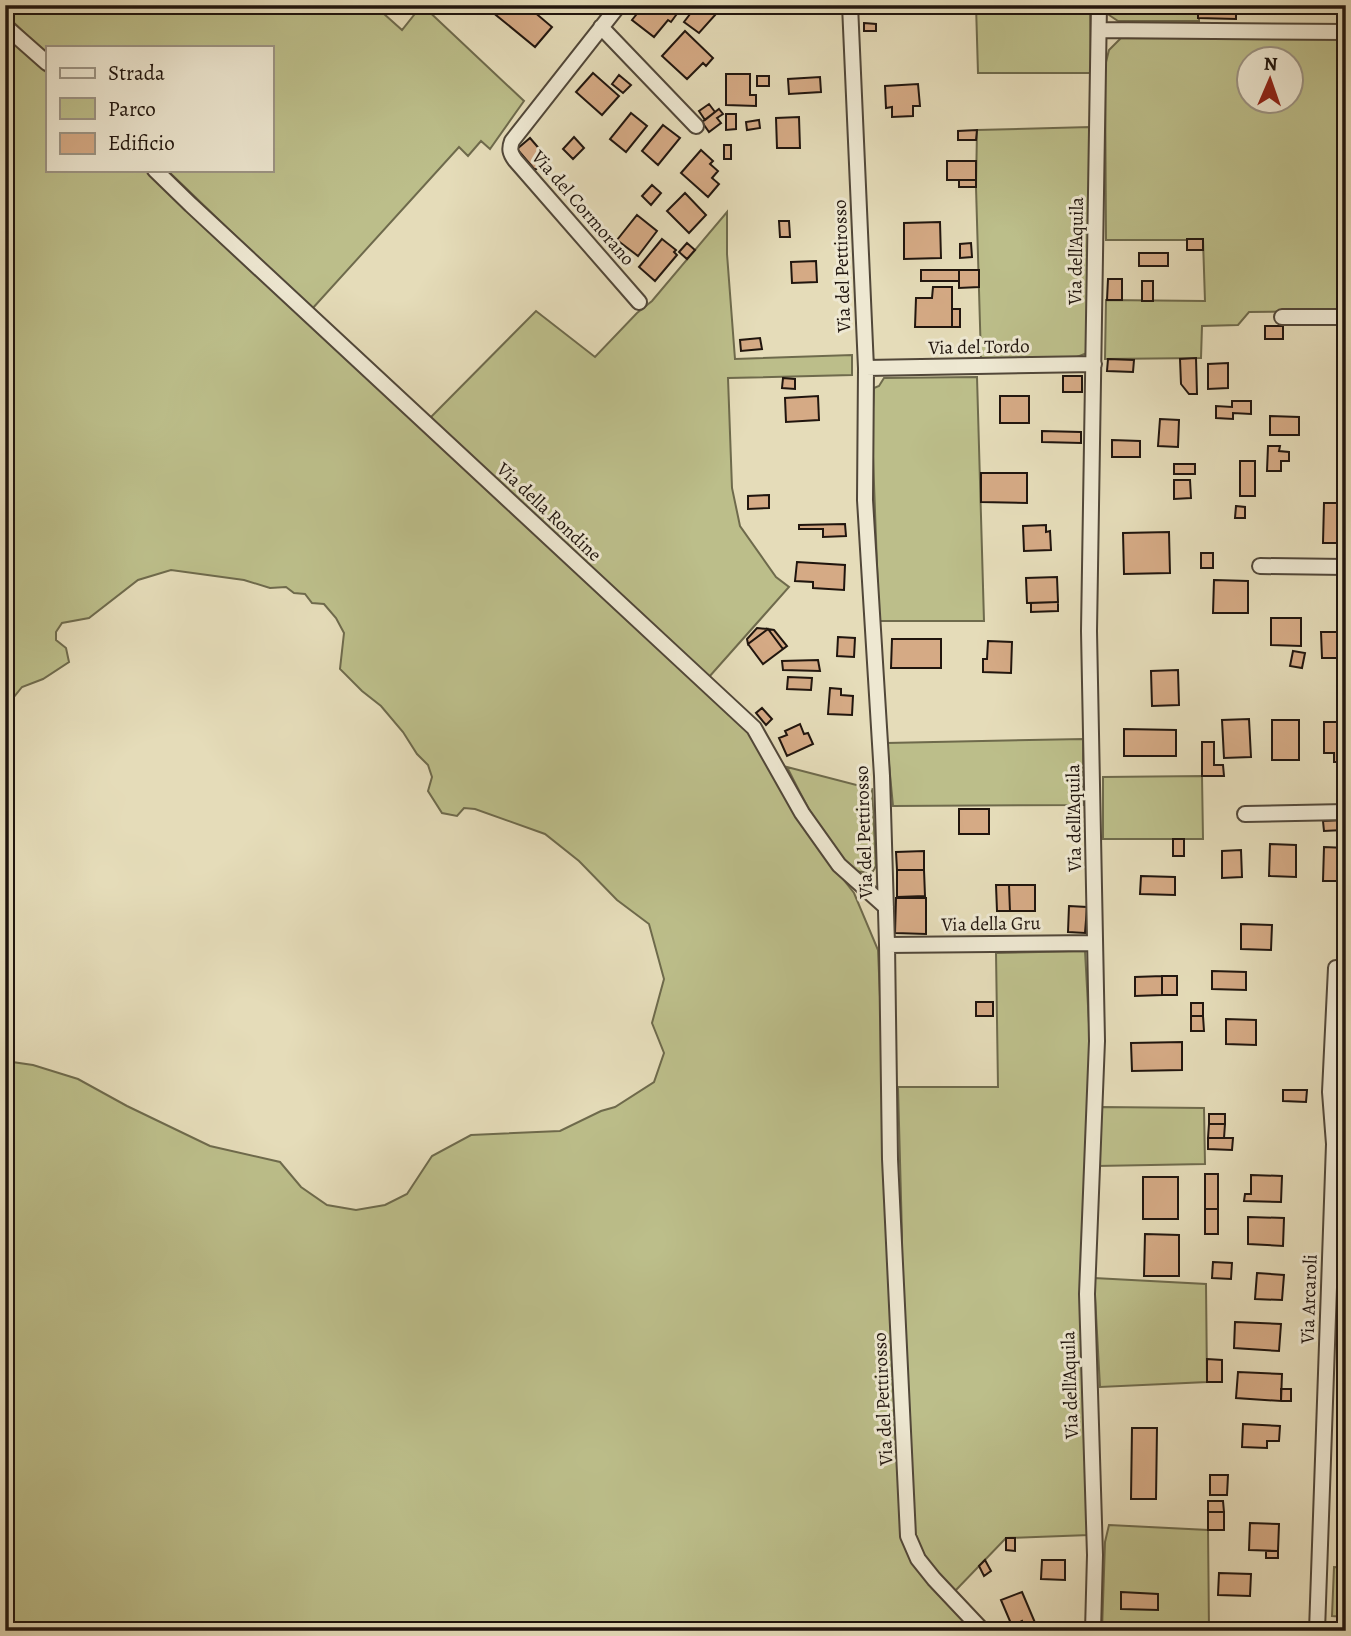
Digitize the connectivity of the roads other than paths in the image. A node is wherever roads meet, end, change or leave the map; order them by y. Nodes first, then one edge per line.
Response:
1 (619, 5) edge
2 (850, 5) edge
3 (1099, 5) edge
4 (5, 26) edge
5 (601, 27) junction
6 (1099, 30) junction
7 (1346, 32) edge
8 (46, 62) edge
9 (696, 126) dead end
10 (157, 172) edge
11 (639, 302) dead end
12 (1282, 317) dead end
13 (1346, 317) edge
14 (1094, 364) junction
15 (866, 368) junction
16 (1260, 566) dead end
17 (1346, 567) edge
18 (1346, 812) edge
19 (1245, 814) dead end
20 (886, 906) junction
21 (1095, 943) junction
22 (887, 945) junction
23 (1336, 968) dead end
24 (983, 1631) edge
25 (1093, 1631) edge
26 (1317, 1631) edge

1 - 5 street, Via del Cormorano
2 - 15 street, Via del Pettirosso
3 - 6 street, Via dell'Aquila
4 - 8 street
5 - 9 street
5 - 11 street, Via del Cormorano
6 - 7 street
6 - 14 street, Via dell'Aquila
10 - 20 street, Via della Rondine
12 - 13 street
14 - 15 street, Via del Tordo
14 - 21 street, Via dell'Aquila
15 - 20 street, Via del Pettirosso
16 - 17 street
18 - 19 street
20 - 22 street, Via del Pettirosso
21 - 22 street, Via della Gru
21 - 25 street, Via dell'Aquila
22 - 24 street, Via del Pettirosso
23 - 26 street, Via Arcaroli

